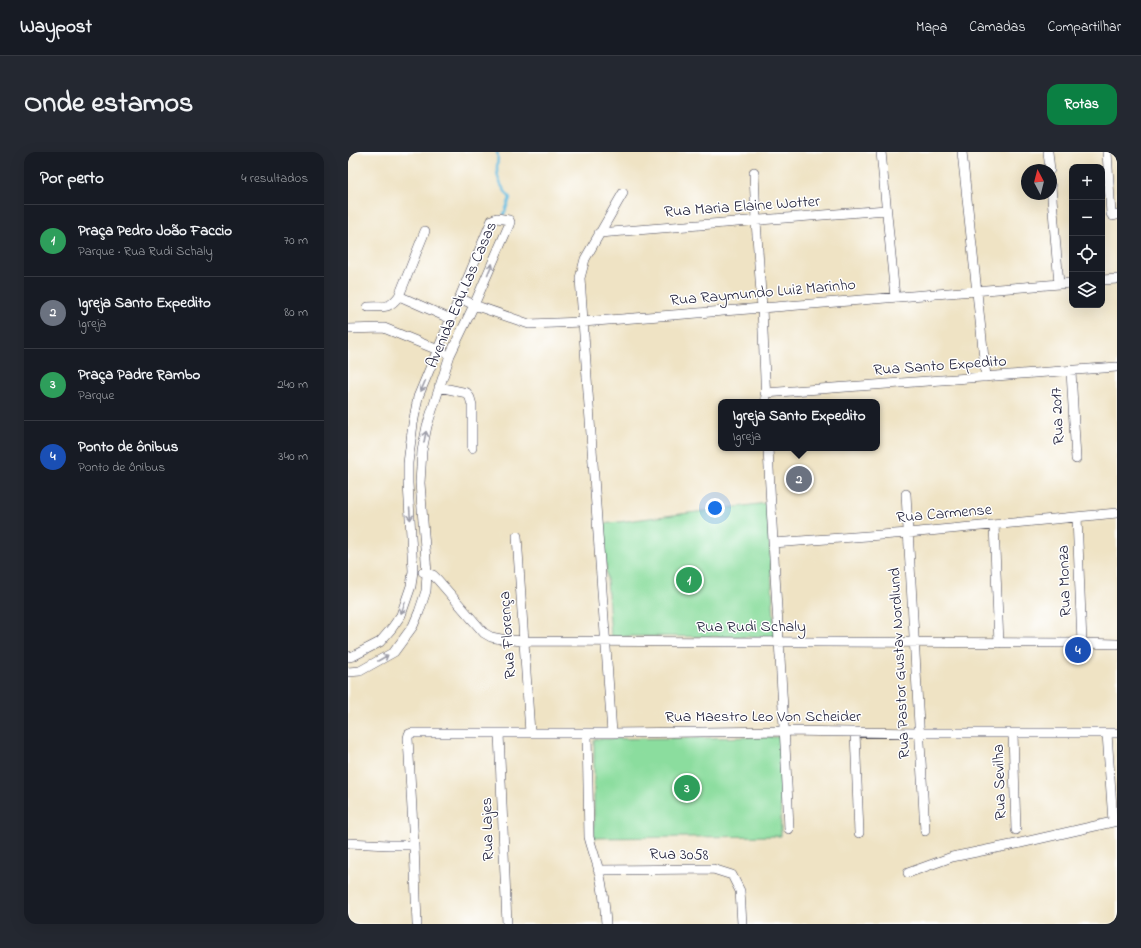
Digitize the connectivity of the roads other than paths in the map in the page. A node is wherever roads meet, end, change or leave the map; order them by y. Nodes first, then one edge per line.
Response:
1 (881, 152) edge
2 (962, 152) edge
3 (1048, 152) edge
4 (1107, 152) edge
5 (1049, 164) edge
6 (754, 172) dead end
7 (623, 193) dead end
8 (1052, 200) edge
9 (886, 210) junction
10 (1117, 215) edge
11 (756, 221) junction
12 (425, 231) dead end
13 (599, 233) junction
14 (1117, 279) edge
15 (1105, 280) edge
16 (1069, 283) edge
17 (1059, 284) junction
18 (977, 291) junction
19 (399, 296) junction
20 (895, 297) junction
21 (460, 298) junction
22 (474, 305) junction
23 (368, 307) dead end
24 (762, 308) junction
25 (451, 319) junction
26 (583, 322) junction
27 (348, 329) edge
28 (438, 350) junction
29 (450, 355) junction
30 (1117, 367) edge
31 (1070, 371) junction
32 (986, 378) junction
33 (439, 387) junction
34 (766, 398) edge
35 (409, 448) junction
36 (472, 448) dead end
37 (422, 451) junction
38 (768, 451) edge
39 (1076, 460) dead end
40 (906, 494) dead end
41 (1117, 513) edge
42 (1077, 517) junction
43 (994, 525) junction
44 (908, 533) junction
45 (517, 536) dead end
46 (773, 543) junction
47 (414, 571) junction
48 (427, 573) junction
49 (523, 641) junction
50 (605, 642) junction
51 (779, 642) junction
52 (914, 642) junction
53 (999, 643) junction
54 (1082, 643) junction
55 (1117, 644) edge
56 (348, 657) edge
57 (348, 672) edge
58 (785, 731) junction
59 (612, 732) junction
60 (855, 732) junction
61 (499, 733) junction
62 (530, 733) junction
63 (586, 733) junction
64 (919, 733) junction
65 (1013, 733) junction
66 (1107, 733) junction
67 (1117, 733) edge
68 (1115, 822) edge
69 (789, 829) dead end
70 (1016, 830) dead end
71 (925, 831) dead end
72 (859, 832) dead end
73 (348, 843) edge
74 (414, 845) junction
75 (598, 870) junction
76 (908, 873) dead end
77 (417, 924) edge
78 (507, 924) edge
79 (606, 924) edge
80 (742, 924) edge

1 - 9 street
2 - 18 street
3 - 5 street
4 - 10 street
6 - 11 street
7 - 13 street
8 - 17 street
9 - 11 street, Rua Maria Elaine Wotter
9 - 20 street
11 - 13 street, Rua Maria Elaine Wotter
11 - 24 street
12 - 19 street
13 - 26 street
14 - 15 street
16 - 17 street, Rua Raymundo Luiz Marinho
17 - 18 street, Rua Raymundo Luiz Marinho
18 - 20 street, Rua Raymundo Luiz Marinho
18 - 32 street
19 - 23 street
19 - 25 street
20 - 24 street, Rua Raymundo Luiz Marinho
21 - 22 street, Rua Raymundo Luiz Marinho
22 -> 21 street, Avenida Edu Las Casas
21 - 25 street, Avenida Edu Las Casas
22 - 26 street, Rua Raymundo Luiz Marinho
22 - 29 street, Avenida Edu Las Casas
24 - 26 street, Rua Raymundo Luiz Marinho
24 - 34 street
25 - 28 street, Avenida Edu Las Casas
26 - 50 street
27 - 28 street
28 - 29 street
28 -> 35 street, Avenida Edu Las Casas
29 - 33 street, Avenida Edu Las Casas
30 - 31 street, Rua Santo Expedito
31 - 32 street, Rua Santo Expedito
31 - 39 street, Rua 2017
32 - 34 street, Rua Santo Expedito
33 - 36 street
37 -> 33 street, Avenida Edu Las Casas
35 - 37 street
35 -> 47 street, Avenida Edu Las Casas
37 - 48 street, Avenida Edu Las Casas
38 - 46 street
40 - 44 street, Rua Pastor Gustav Nordlund
41 - 42 street, Rua Carmense
42 - 43 street, Rua Carmense
42 - 54 street, Rua Monza
43 - 44 street, Rua Carmense
43 - 53 street
44 - 46 street, Rua Carmense
44 - 52 street, Rua Pastor Gustav Nordlund
45 - 49 street, Rua Florença
46 - 51 street
47 - 48 street, Rua Rudi Schaly
47 -> 56 street, Avenida Edu Las Casas
48 - 49 street, Rua Rudi Schaly
57 -> 48 street, Avenida Edu Las Casas
49 - 50 street, Rua Rudi Schaly
49 - 62 street, Rua Florença
50 - 51 street, Rua Rudi Schaly
50 - 59 street
51 - 52 street, Rua Rudi Schaly
51 - 58 street
52 - 53 street, Rua Rudi Schaly
52 - 64 street, Rua Pastor Gustav Nordlund
53 - 54 street, Rua Rudi Schaly
54 - 55 street, Rua Rudi Schaly
58 - 59 street, Rua Maestro Leo Von Scheider
58 - 60 street, Rua Maestro Leo Von Scheider
58 - 69 street
59 - 63 street, Rua Maestro Leo Von Scheider
60 - 64 street, Rua Maestro Leo Von Scheider
60 - 72 street
61 - 62 street, Rua Maestro Leo Von Scheider
61 - 74 street, Rua Maestro Leo Von Scheider
61 - 78 street, Rua Lajes
62 - 63 street, Rua Maestro Leo Von Scheider
63 - 75 street
64 - 65 street, Rua Maestro Leo Von Scheider
64 - 71 street, Rua Pastor Gustav Nordlund
65 - 66 street, Rua Maestro Leo Von Scheider
65 - 70 street, Rua Sevilha
66 - 67 street, Rua Maestro Leo Von Scheider
66 - 68 street
68 - 76 street
73 - 74 street
74 - 77 street
75 - 79 street
75 - 80 street, Rua 3058

